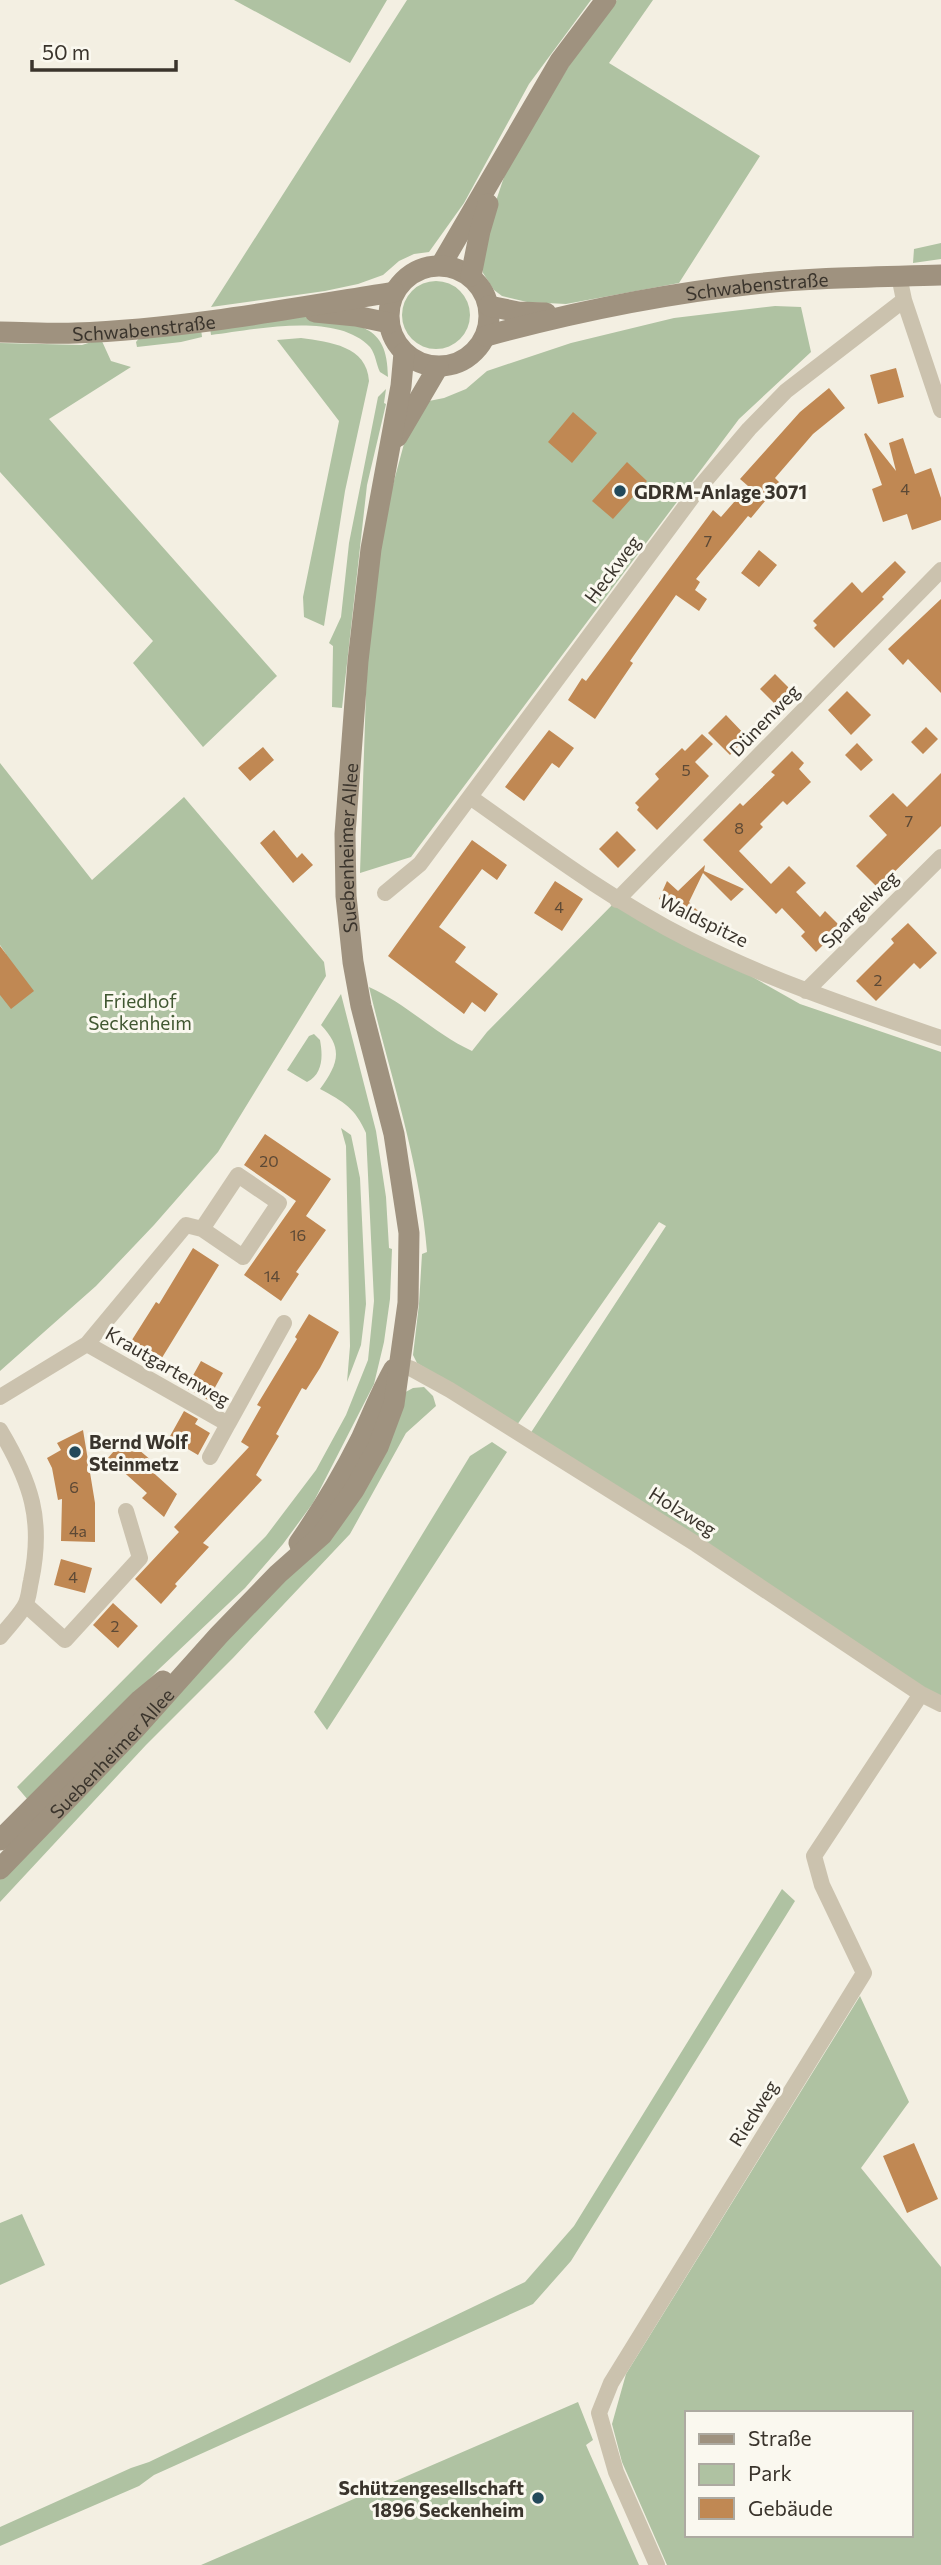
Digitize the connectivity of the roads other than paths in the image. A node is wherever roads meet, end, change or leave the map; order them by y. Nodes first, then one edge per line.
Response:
1 (606, 0) edge
2 (497, 172) junction
3 (441, 265) junction
4 (941, 275) edge
5 (471, 276) junction
6 (900, 276) junction
7 (394, 292) junction
8 (904, 300) junction
9 (489, 306) junction
10 (286, 309) junction
11 (576, 313) junction
12 (389, 323) junction
13 (0, 332) edge
14 (486, 337) junction
15 (404, 353) junction
16 (438, 367) junction
17 (941, 410) edge
18 (388, 455) junction
19 (941, 570) edge
20 (470, 797) junction
21 (941, 857) edge
22 (385, 893) dead end
23 (617, 900) junction
24 (806, 991) junction
25 (941, 1038) edge
26 (202, 1229) junction
27 (284, 1323) dead end
28 (87, 1345) junction
29 (398, 1364) junction
30 (0, 1397) edge
31 (228, 1424) junction
32 (0, 1430) edge
33 (210, 1457) dead end
34 (126, 1511) dead end
35 (26, 1605) junction
36 (0, 1637) edge
37 (920, 1694) junction
38 (941, 1704) edge
39 (3, 1852) edge
40 (657, 2565) edge

1 - 2 main road
2 - 3 main road
2 - 5 main road
3 - 5 main road
3 - 7 main road
4 - 6 main road, Schwabenstraße
5 - 9 main road
6 - 8 street
6 - 11 main road, Schwabenstraße
7 - 10 main road, Schwabenstraße
7 - 12 main road
8 - 17 street
8 - 20 street, Heckweg
9 - 11 main road, Schwabenstraße
9 - 14 main road
10 - 12 main road, Schwabenstraße
10 - 13 main road, Schwabenstraße
11 - 14 main road, Schwabenstraße
12 - 15 main road
14 - 16 main road
15 - 16 main road
15 - 18 main road, Suebenheimer Allee
16 - 18 main road, Suebenheimer Allee
18 - 29 main road, Suebenheimer Allee
19 - 23 street, Dünenweg
20 - 22 street, Heckweg
20 - 23 street, Waldspitze
21 - 24 street, Spargelweg
23 - 24 street, Waldspitze
24 - 25 street, Waldspitze
26 - 26 street
26 - 28 street, Krautgartenweg
27 - 31 street, Krautgartenweg
28 - 30 street, Krautgartenweg
28 - 31 street, Krautgartenweg
29 - 37 street, Holzweg
29 - 39 main road, Suebenheimer Allee
31 - 33 street, Krautgartenweg
32 - 35 street
34 - 35 street
35 - 36 street
37 - 38 street, Holzweg
37 - 40 street, Riedweg

